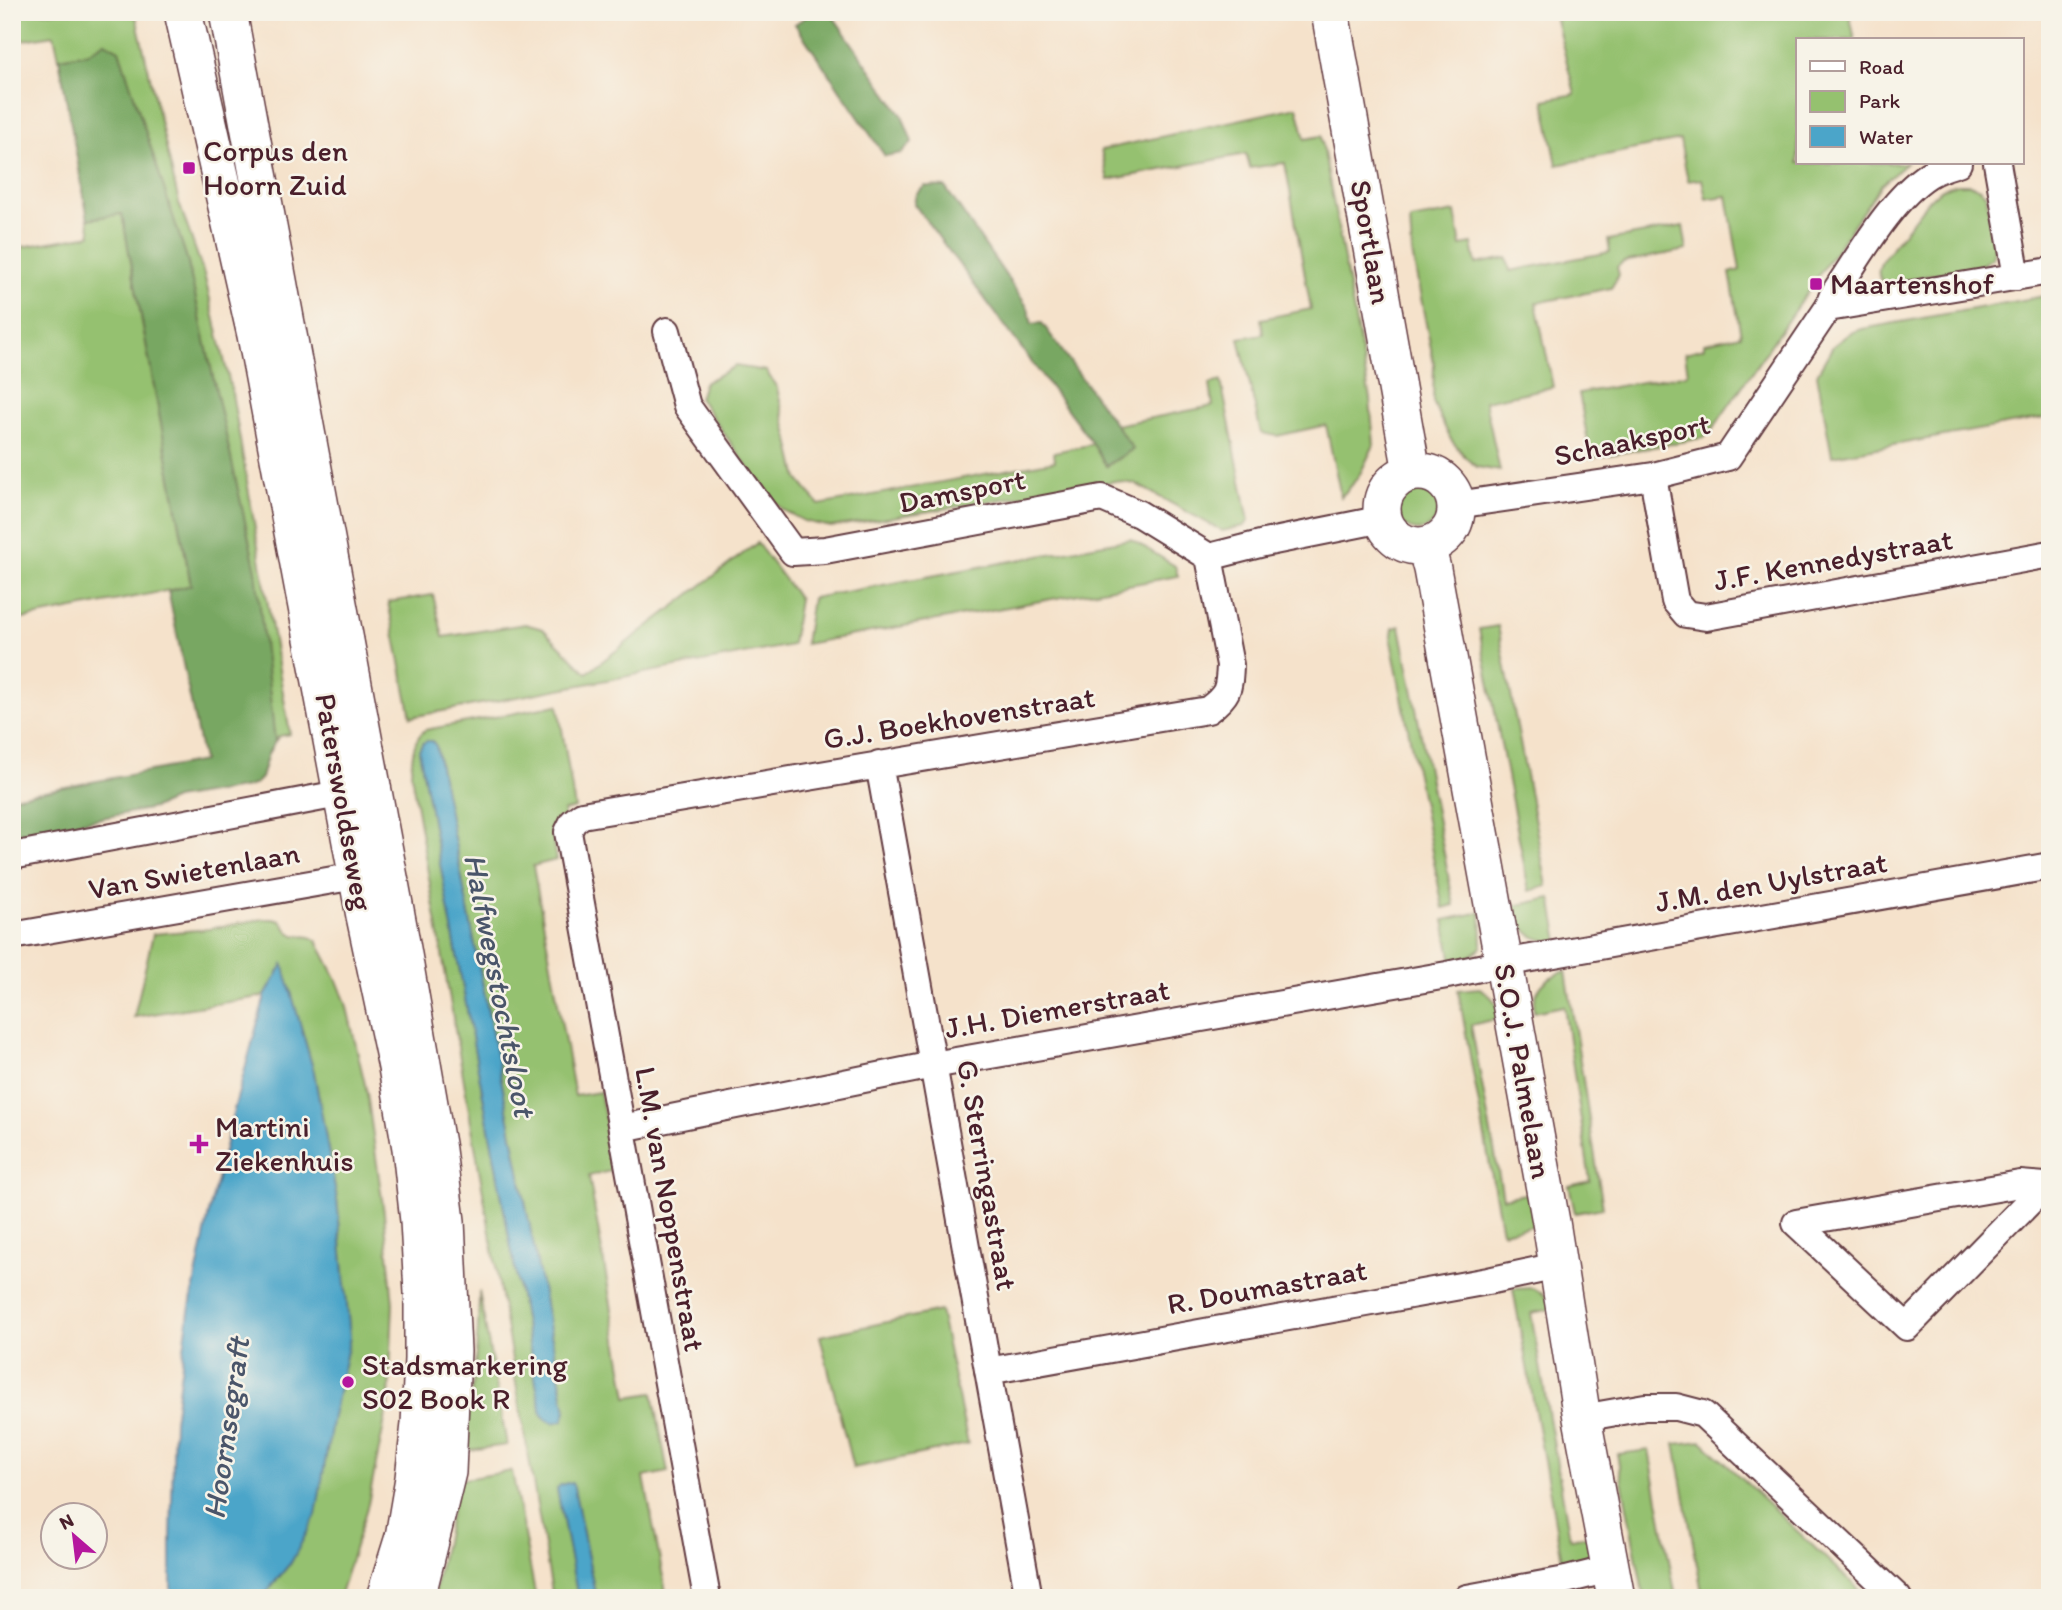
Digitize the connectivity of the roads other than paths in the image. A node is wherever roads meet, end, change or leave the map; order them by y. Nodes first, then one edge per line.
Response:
1 (183, 12) edge
2 (228, 12) edge
3 (1330, 12) edge
4 (1955, 164) edge
5 (1997, 164) edge
6 (2050, 271) edge
7 (2017, 277) junction
8 (1828, 308) junction
9 (667, 331) dead end
10 (1412, 472) junction
11 (1653, 476) junction
12 (1456, 505) junction
13 (1382, 519) junction
14 (1426, 546) junction
15 (2050, 554) edge
16 (1209, 557) junction
17 (879, 764) junction
18 (358, 791) junction
19 (568, 832) joint
20 (12, 856) edge
21 (2050, 866) edge
22 (373, 873) junction
23 (12, 936) edge
24 (1503, 963) junction
25 (933, 1065) junction
26 (622, 1128) junction
27 (2048, 1188) edge
28 (1557, 1266) junction
29 (988, 1371) junction
30 (1582, 1418) junction
31 (1613, 1583) edge
32 (385, 1598) edge
33 (416, 1598) edge
34 (707, 1598) edge
35 (1029, 1598) edge
36 (1467, 1598) edge
37 (1898, 1598) edge

1 - 18 main road, Paterswoldseweg
2 - 18 main road, Paterswoldseweg
3 - 10 main road, Sportlaan
4 - 8 street, Schaaksport
5 - 7 street
6 - 7 street
7 - 8 street
8 - 11 street, Schaaksport
9 - 16 street, Damsport
10 - 12 main road
10 - 13 main road
11 - 12 street, Schaaksport
11 - 15 street, J.F. Kennedystraat
12 - 14 main road
13 - 14 main road
13 - 16 street
14 - 24 main road, S.O.J. Palmelaan
16 - 17 street, G.J. Boekhovenstraat
17 - 19 street, G.J. Boekhovenstraat
17 - 25 street, G. Sterringastraat
18 - 20 street, Van Swietenlaan
18 - 22 main road, Paterswoldseweg
19 - 26 street, L.M. van Noppenstraat
21 - 24 street, J.M. den Uylstraat
22 - 23 street, Van Swietenlaan
22 - 32 main road, Paterswoldseweg
22 - 33 main road, Paterswoldseweg
24 - 25 street, J.H. Diemerstraat
24 - 28 main road, S.O.J. Palmelaan
25 - 26 street, J.H. Diemerstraat
25 - 29 street, G. Sterringastraat
26 - 34 street, L.M. van Noppenstraat
27 - 27 street
28 - 29 street, R. Doumastraat
28 - 30 main road, S.O.J. Palmelaan
29 - 35 street, G. Sterringastraat
30 - 31 main road, S.O.J. Palmelaan
30 - 37 street
31 - 36 street

